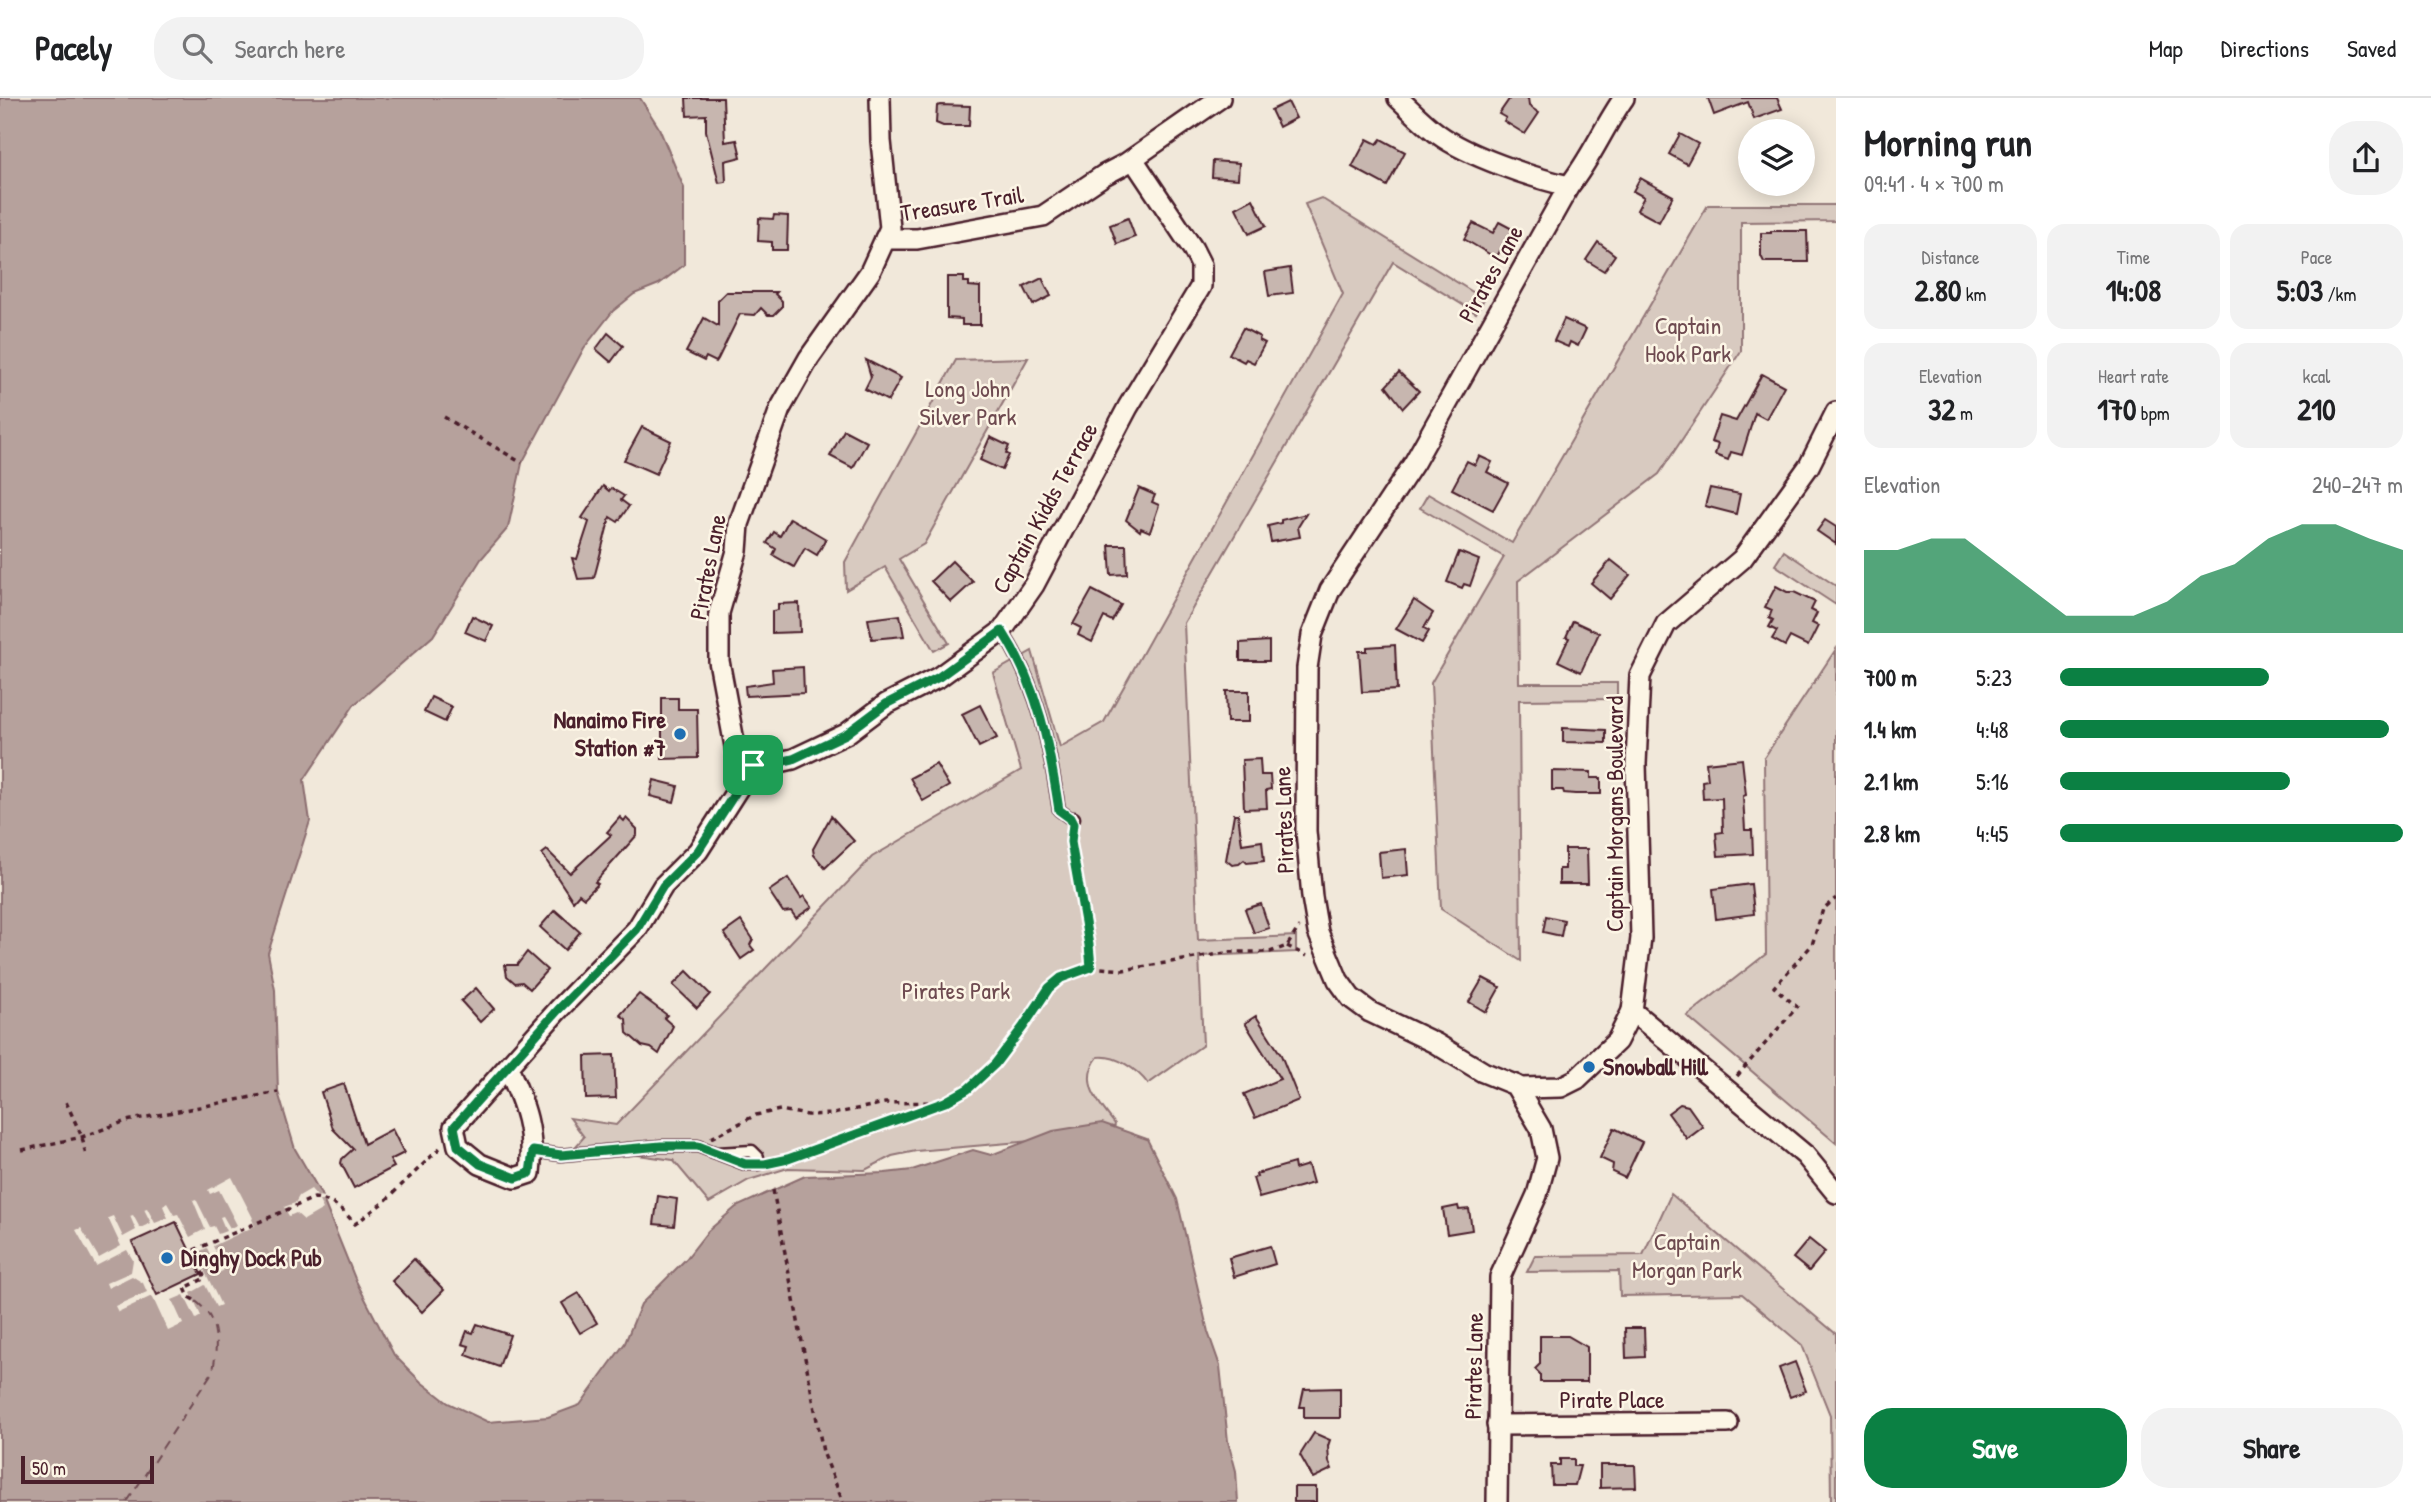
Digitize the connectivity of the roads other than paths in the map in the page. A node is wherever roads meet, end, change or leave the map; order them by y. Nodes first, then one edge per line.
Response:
1 (880, 98) edge
2 (1220, 98) edge
3 (1398, 98) edge
4 (1624, 98) edge
5 (1133, 159) junction
6 (1569, 186) junction
7 (885, 239) junction
8 (1836, 412) edge
9 (1002, 631) junction
10 (753, 765) junction
11 (1072, 818) road end
12 (1632, 1011) junction
13 (508, 1068) junction
14 (1515, 1085) junction
15 (533, 1151) junction
16 (758, 1164) road end
17 (1836, 1193) edge
18 (1728, 1423) dead end
19 (1497, 1425) junction
20 (1497, 1502) edge

1 - 7 street, Pirates Lane
2 - 5 street, Treasure Trail
3 - 6 street
4 - 6 street, Pirates Lane
5 - 7 street, Treasure Trail
5 - 9 street, Captain Kidds Terrace
6 - 14 street, Pirates Lane
7 - 10 street, Pirates Lane
8 - 12 street, Captain Morgans Boulevard
9 - 10 street, Captain Kidds Terrace
9 - 11 lane
10 - 13 street
12 - 14 street
12 - 17 street
13 - 15 street
13 - 15 street
14 - 19 street, Pirates Lane
15 - 16 lane
18 - 19 street, Pirate Place
19 - 20 street, Pirates Lane

